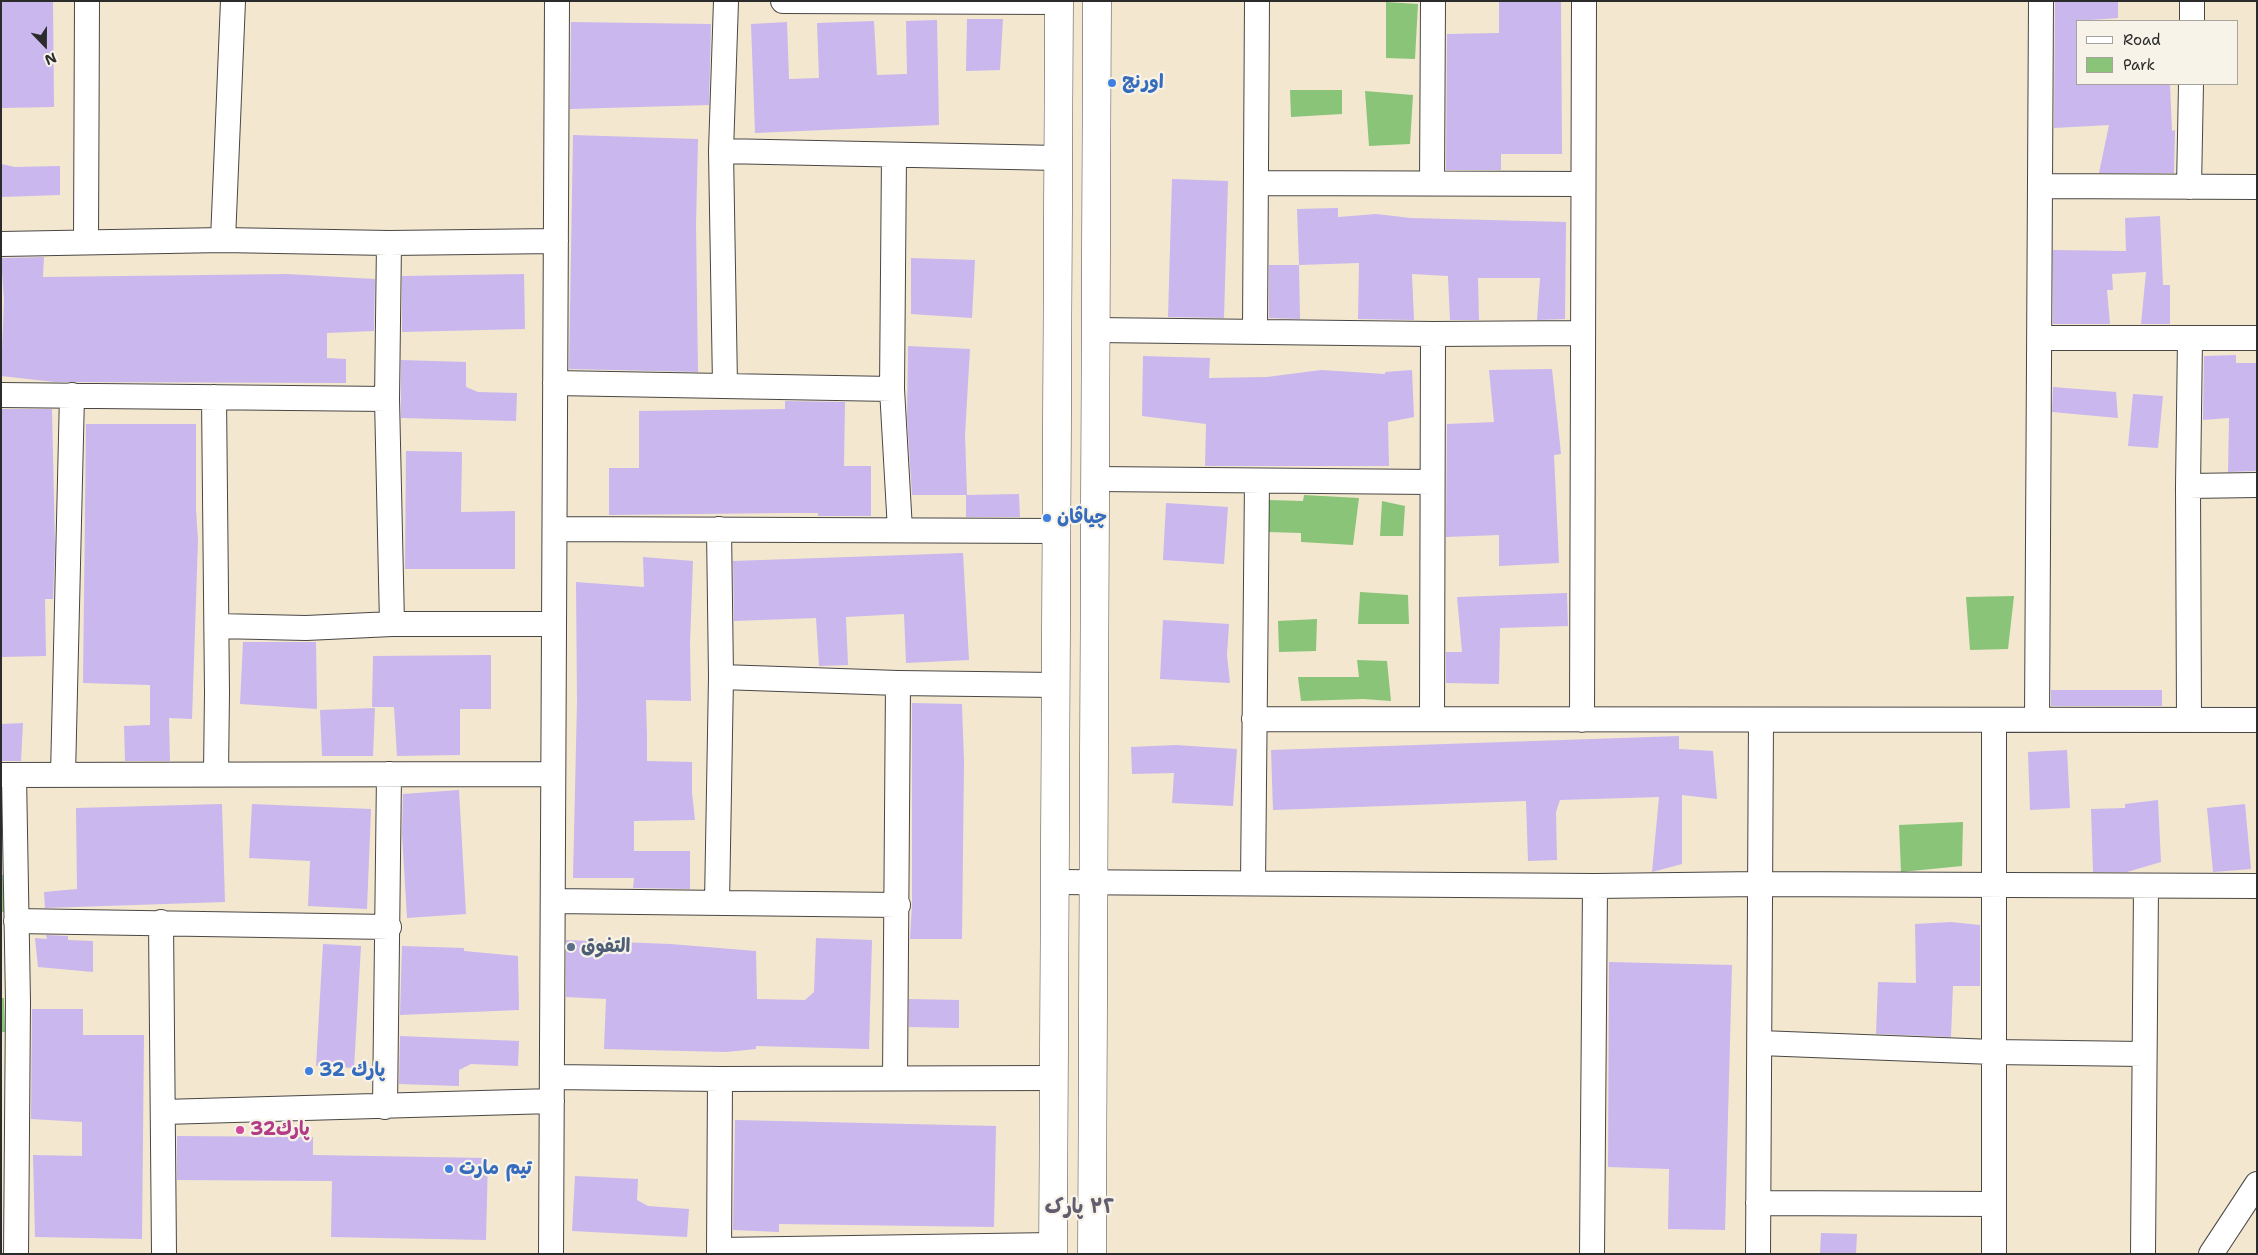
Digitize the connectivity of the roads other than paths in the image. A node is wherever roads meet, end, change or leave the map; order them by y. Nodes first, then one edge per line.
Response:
1 (87, 1) edge
2 (233, 1) edge
3 (557, 1) edge
4 (726, 1) edge
5 (783, 1) edge
6 (1096, 1) edge
7 (1258, 1) edge
8 (1433, 1) edge
9 (1584, 1) edge
10 (2041, 1) edge
11 (2192, 1) edge
12 (890, 2) edge
13 (1059, 2) edge
14 (2192, 20) edge
15 (1096, 71) junction
16 (1058, 73) junction
17 (2191, 85) edge
18 (721, 151) junction
19 (894, 155) junction
20 (1058, 158) junction
21 (1256, 183) junction
22 (1432, 183) junction
23 (1583, 184) junction
24 (2040, 186) junction
25 (2189, 187) junction
26 (2257, 187) edge
27 (223, 240) junction
28 (86, 241) junction
29 (556, 241) junction
30 (389, 243) junction
31 (1, 244) edge
32 (1096, 330) junction
33 (1255, 331) junction
34 (1582, 333) junction
35 (1433, 334) junction
36 (2040, 338) junction
37 (2190, 338) junction
38 (2257, 338) edge
39 (555, 383) junction
40 (725, 385) junction
41 (892, 389) junction
42 (1, 395) edge
43 (72, 396) junction
44 (214, 397) junction
45 (387, 398) junction
46 (1095, 479) junction
47 (1257, 480) junction
48 (1432, 482) junction
49 (2257, 485) edge
50 (2188, 486) junction
51 (554, 529) junction
52 (719, 529) junction
53 (900, 530) junction
54 (1056, 531) junction
55 (392, 624) junction
56 (554, 624) junction
57 (217, 626) junction
58 (721, 677) junction
59 (898, 683) junction
60 (1056, 685) junction
61 (1254, 719) junction
62 (1432, 719) junction
63 (1582, 720) junction
64 (1762, 720) junction
65 (1994, 720) junction
66 (2038, 720) junction
67 (2189, 720) junction
68 (2257, 720) edge
69 (216, 774) junction
70 (389, 774) junction
71 (553, 774) junction
72 (8, 775) edge
73 (63, 775) junction
74 (1055, 882) junction
75 (1094, 882) junction
76 (1253, 883) junction
77 (1760, 884) junction
78 (1996, 885) junction
79 (1595, 886) junction
80 (2146, 886) junction
81 (2257, 886) edge
82 (553, 901) junction
83 (718, 903) junction
84 (898, 904) junction
85 (16, 921) junction
86 (161, 922) junction
87 (389, 927) junction
88 (1760, 1043) junction
89 (1993, 1052) junction
90 (2143, 1054) junction
91 (552, 1077) junction
92 (895, 1078) junction
93 (1054, 1078) junction
94 (720, 1079) junction
95 (552, 1101) junction
96 (386, 1107) junction
97 (163, 1112) junction
98 (2257, 1184) edge
99 (1758, 1203) junction
100 (1994, 1204) junction
101 (1053, 1249) edge
102 (889, 1250) edge
103 (719, 1252) edge
104 (16, 1254) edge
105 (164, 1254) edge
106 (552, 1254) edge
107 (1092, 1254) edge
108 (1592, 1254) edge
109 (1758, 1254) edge
110 (1994, 1254) edge
111 (2144, 1254) edge
112 (2211, 1254) edge

1 - 28 street
2 - 27 street
3 - 29 street
4 - 18 street
5 - 12 street
6 - 15 street
7 - 21 street
8 - 22 street
9 - 23 street
10 - 24 street
11 - 14 street
12 - 13 street
13 - 16 street
15 - 16 street
15 - 32 street
16 - 20 street
17 - 25 street
18 - 19 street
18 - 40 street
19 - 20 street
19 - 41 street
20 - 54 street
21 - 22 street
21 - 33 street
22 - 23 street
23 - 34 street
24 - 25 street
24 - 36 street
25 - 26 street
27 - 28 street
27 - 30 street
28 - 31 street
29 - 30 street
29 - 39 street
30 - 45 street
32 - 33 street
32 - 46 street
33 - 35 street
34 - 35 street
34 - 63 street
35 - 48 street
36 - 37 street
36 - 66 street
37 - 38 street
37 - 50 street
39 - 40 street
39 - 51 street
40 - 41 street
41 - 53 street
42 - 43 street
43 - 44 street
43 - 73 street
44 - 45 street
44 - 57 street
45 - 55 street
46 - 47 street
46 - 75 street
47 - 48 street
47 - 61 street
48 - 62 street
49 - 50 street
50 - 67 street
51 - 52 street
51 - 56 street
52 - 53 street
52 - 58 street
53 - 54 street
54 - 60 street
55 - 56 street
55 - 57 street
56 - 71 street
57 - 69 street
58 - 59 street
58 - 83 street
59 - 60 street
59 - 84 street
60 - 74 street
61 - 62 street
61 - 76 street
62 - 63 street
63 - 64 street
64 - 65 street
64 - 77 street
65 - 66 street
65 - 78 street
66 - 67 street
67 - 68 street
69 - 70 street
69 - 73 street
70 - 71 street
70 - 87 street
71 - 82 street
72 - 73 street
72 - 85 street
74 - 75 street
74 - 93 street
75 - 76 street
75 - 107 street
76 - 79 street
77 - 78 street
77 - 79 street
77 - 88 street
78 - 80 street
78 - 89 street
79 - 108 street
80 - 81 street
80 - 90 street
82 - 83 street
82 - 91 street
83 - 84 street
84 - 92 street
85 - 86 street
85 - 104 street
86 - 87 street
86 - 97 street
87 - 96 street
88 - 89 street
88 - 99 street
89 - 90 street
89 - 100 street
90 - 111 street
91 - 94 street
91 - 95 street
92 - 93 street
92 - 94 street
93 - 101 street
94 - 103 street
95 - 96 street
95 - 106 street
96 - 97 street
97 - 105 street
98 - 112 street
99 - 100 street
99 - 109 street
100 - 110 street
101 - 102 street
102 - 103 street

